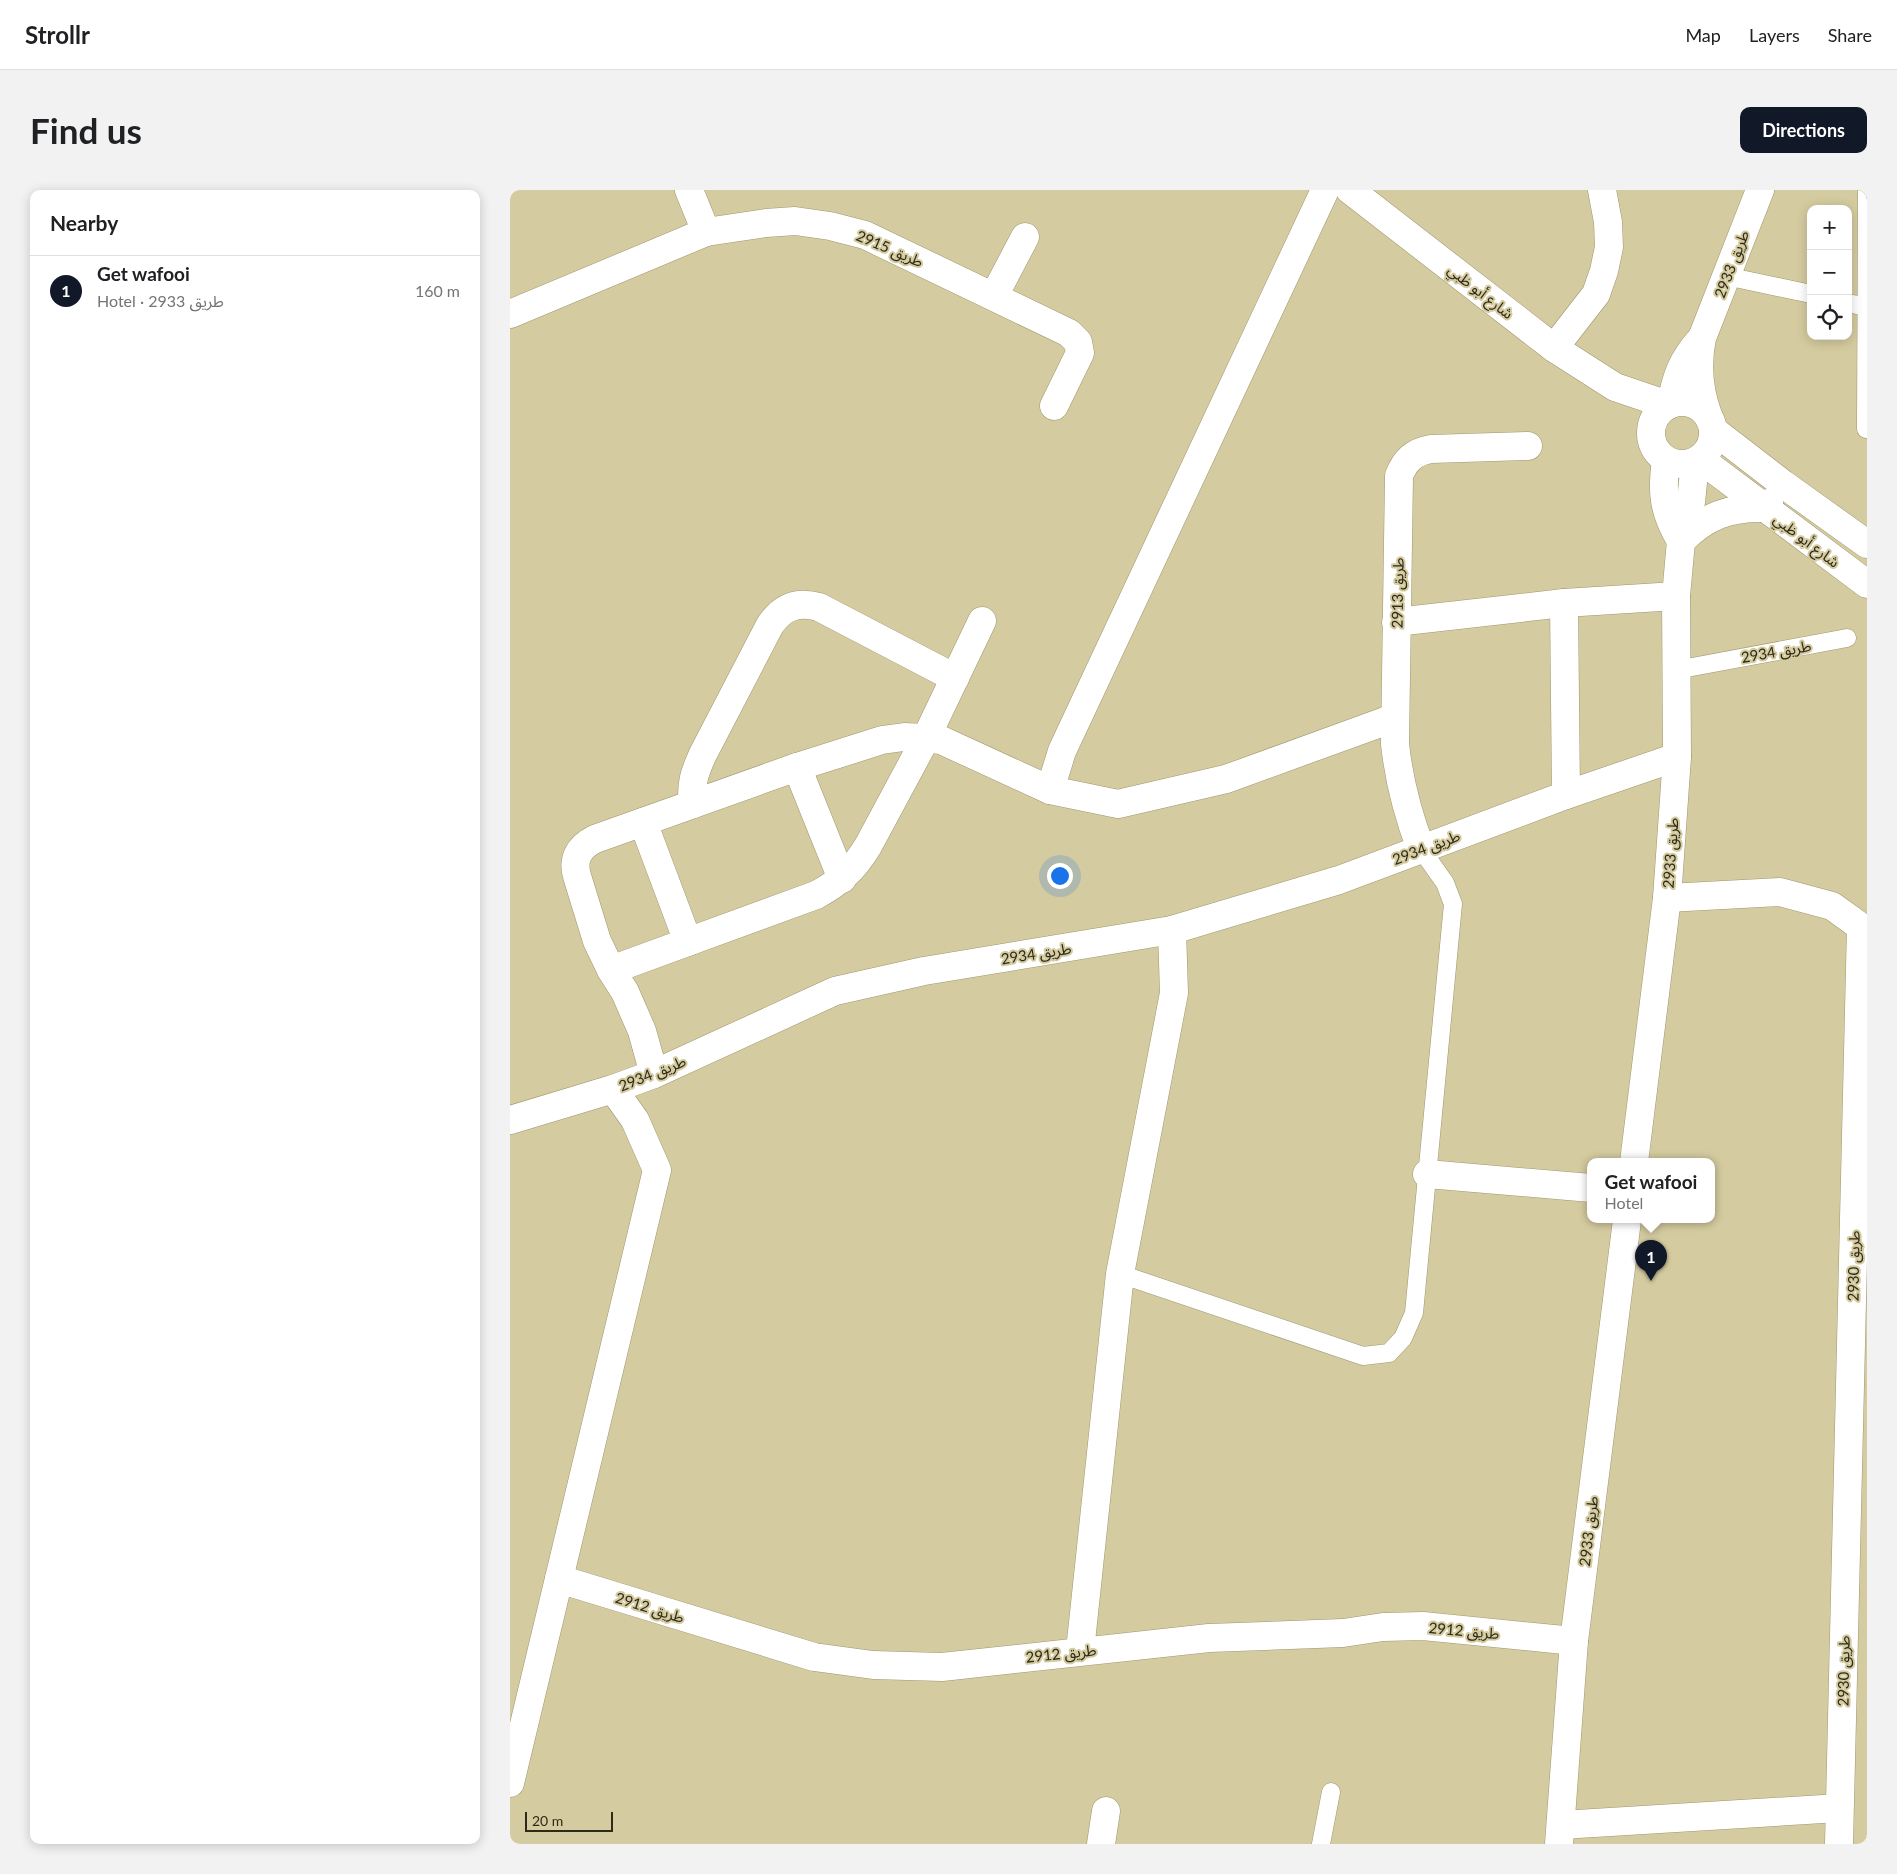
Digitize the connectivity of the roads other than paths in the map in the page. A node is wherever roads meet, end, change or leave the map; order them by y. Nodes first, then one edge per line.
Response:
1 (689, 190) edge
2 (1325, 190) edge
3 (1350, 190) edge
4 (1602, 190) edge
5 (1760, 190) edge
6 (1866, 190) edge
7 (706, 232) junction
8 (1025, 237) dead end
9 (1726, 276) junction
10 (1807, 293) edge
11 (994, 296) junction
12 (1852, 303) edge
13 (1866, 306) edge
14 (510, 314) edge
15 (1702, 338) junction
16 (1554, 348) junction
17 (1616, 387) junction
18 (1670, 405) junction
19 (1054, 406) dead end
20 (1711, 424) junction
21 (1866, 429) edge
22 (1651, 432) junction
23 (1528, 446) dead end
24 (1666, 460) junction
25 (1698, 460) junction
26 (1783, 484) junction
27 (1765, 508) junction
28 (1680, 542) junction
29 (1867, 544) edge
30 (1867, 584) edge
31 (1676, 596) junction
32 (1564, 603) junction
33 (982, 621) dead end
34 (1396, 622) junction
35 (1847, 638) dead end
36 (1676, 670) junction
37 (954, 678) junction
38 (1394, 718) junction
39 (926, 738) junction
40 (1677, 757) junction
41 (796, 767) junction
42 (1050, 790) junction
43 (1566, 795) junction
44 (694, 804) junction
45 (644, 822) junction
46 (1421, 849) junction
47 (842, 879) junction
48 (1667, 898) junction
49 (1172, 930) junction
50 (688, 942) junction
51 (611, 970) junction
52 (654, 1074) junction
53 (613, 1089) junction
54 (510, 1120) edge
55 (1634, 1158) edge
56 (1427, 1174) junction
57 (1587, 1188) edge
58 (1627, 1223) edge
59 (1120, 1274) junction
60 (559, 1579) junction
61 (1574, 1641) junction
62 (1080, 1651) junction
63 (510, 1783) edge
64 (1331, 1792) dead end
65 (1839, 1808) junction
66 (1106, 1811) dead end
67 (1560, 1835) edge
68 (1101, 1844) edge
69 (1321, 1844) edge
70 (1839, 1844) edge

1 - 7 street
2 - 42 street
3 - 16 street, شارع أبو ظبي
4 - 16 street
5 - 9 street, طريق 2933
6 - 13 lane
7 - 11 street, طريق 2915
7 - 14 street, طريق 2915
8 - 11 street
9 - 10 lane
9 - 15 street, طريق 2933
11 - 19 street, طريق 2915
12 - 13 lane
13 - 21 lane
15 - 18 street, طريق 2933
15 - 20 street, طريق 2933
16 - 17 street, شارع أبو ظبي
17 - 18 street, شارع أبو ظبي
17 - 22 street, شارع أبو ظبي
18 - 20 street
18 - 22 street
20 - 25 street
20 - 26 street, شارع أبو ظبي
22 - 24 street
23 - 34 street, طريق 2913
24 - 25 street
24 - 28 street, طريق 2933
25 - 27 street, شارع أبو ظبي
25 - 28 street, طريق 2933
26 - 27 street
26 - 29 street, شارع أبو ظبي
27 - 28 street
27 - 30 street, شارع أبو ظبي
28 - 31 street, طريق 2933
31 - 32 street
31 - 36 street, طريق 2933
32 - 34 street
32 - 43 street
33 - 37 street
34 - 38 street, طريق 2913
35 - 36 lane, طريق 2934
36 - 40 street, طريق 2933
37 - 39 street
37 - 44 street
38 - 42 street
38 - 46 street, طريق 2913
39 - 41 street
39 - 42 street
39 - 47 street
40 - 43 street, طريق 2934
40 - 48 street, طريق 2933
41 - 44 street
41 - 47 street
43 - 46 street, طريق 2934
44 - 45 street
45 - 50 street
45 - 51 street
46 - 49 street, طريق 2934
46 - 56 lane
47 - 50 street
48 - 55 street, طريق 2933
48 - 65 street, طريق 2930
49 - 52 street, طريق 2934
49 - 59 street
50 - 51 street
51 - 52 street
52 - 53 street, طريق 2934
53 - 54 street, طريق 2934
53 - 60 street
56 - 57 street
56 - 59 lane
58 - 61 street, طريق 2933
59 - 62 street
60 - 62 street, طريق 2912
60 - 63 street
61 - 62 street, طريق 2912
61 - 67 street, طريق 2933
64 - 69 lane
65 - 67 street
65 - 70 street, طريق 2930
66 - 68 street

